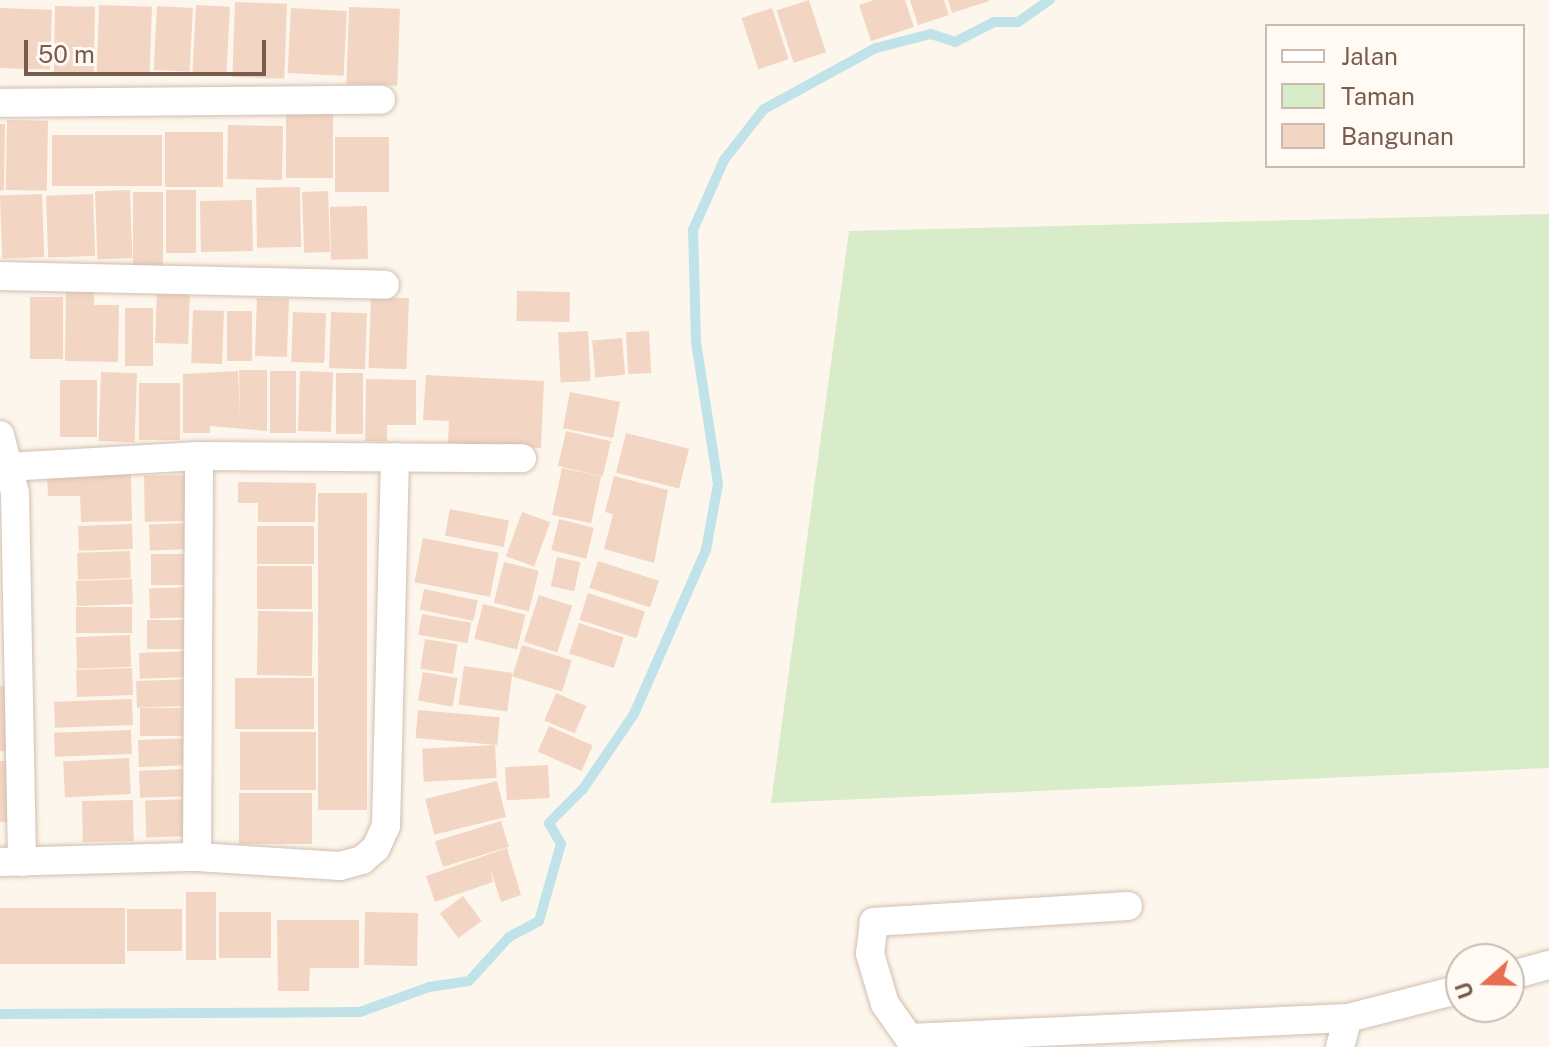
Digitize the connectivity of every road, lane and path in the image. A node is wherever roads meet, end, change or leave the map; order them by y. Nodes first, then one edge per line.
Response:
1 (381, 100) dead end
2 (0, 103) edge
3 (0, 276) edge
4 (385, 285) dead end
5 (0, 435) edge
6 (199, 456) junction
7 (395, 457) junction
8 (522, 458) dead end
9 (7, 487) edge
10 (9, 679) edge
11 (197, 857) junction
12 (11, 862) edge
13 (1128, 906) dead end
14 (1549, 965) edge
15 (1525, 972) edge
16 (1445, 993) edge
17 (1348, 1018) junction
18 (911, 1042) edge
19 (1340, 1047) edge

1 - 2 street
3 - 4 street
5 - 9 street
6 - 7 street
6 - 9 street
6 - 11 street
7 - 8 street
7 - 11 street
9 - 10 street
10 - 12 street
11 - 12 street
13 - 18 street
14 - 15 street
16 - 17 street
17 - 18 street
17 - 19 street

